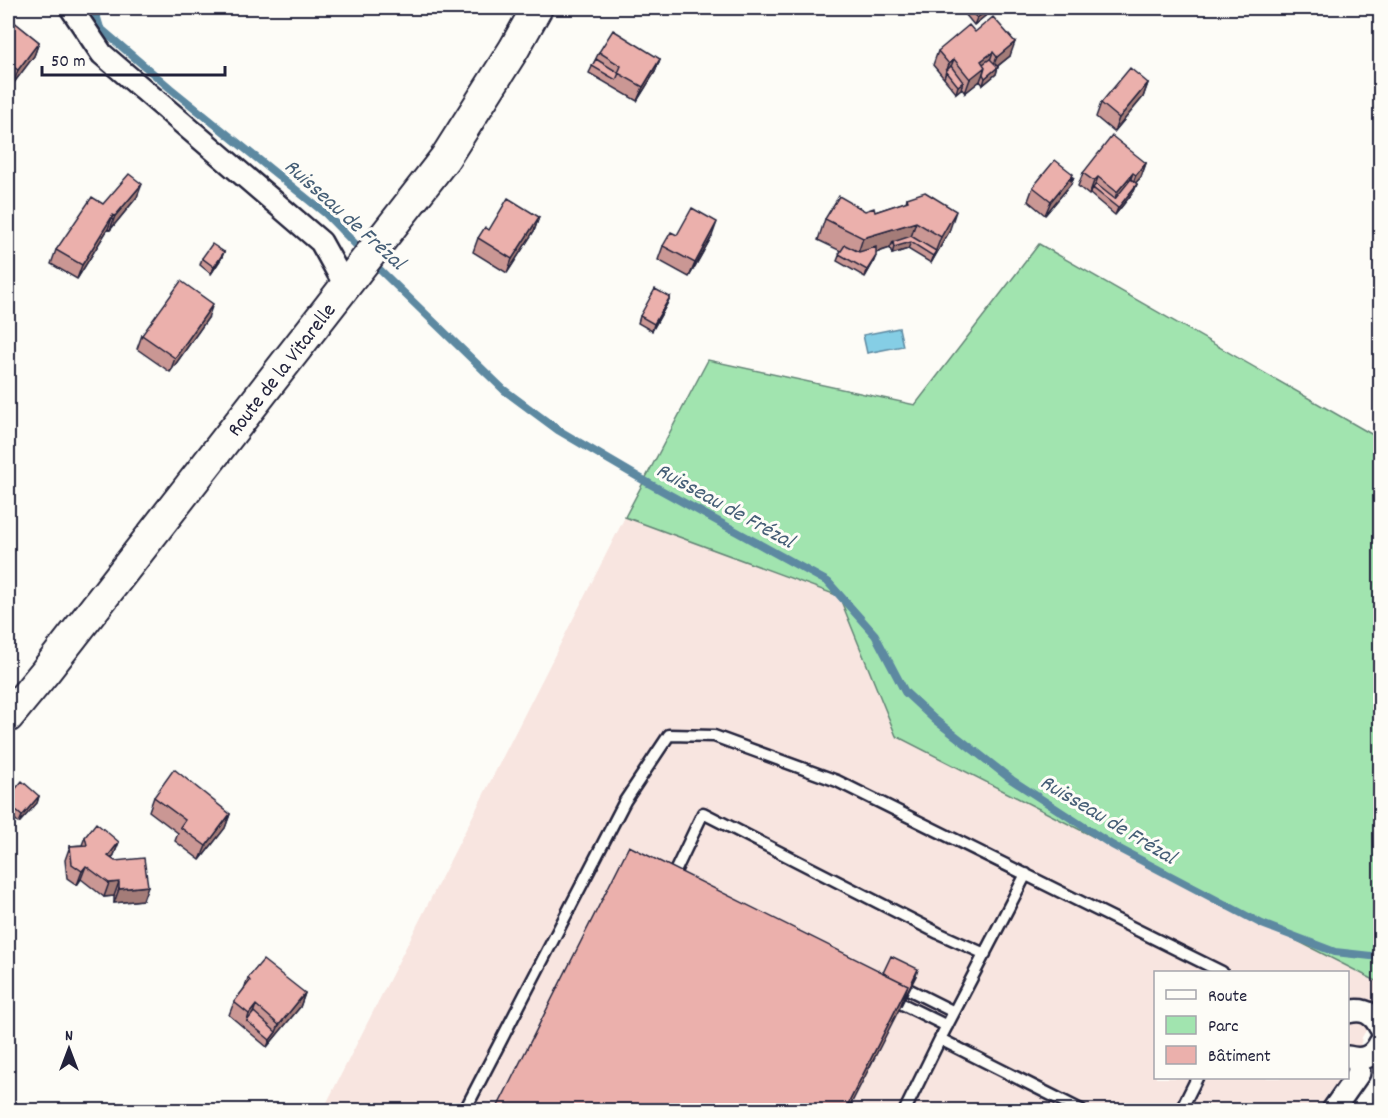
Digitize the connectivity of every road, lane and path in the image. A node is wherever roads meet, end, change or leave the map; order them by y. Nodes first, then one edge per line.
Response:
1 (71, 8) edge
2 (537, 8) edge
3 (351, 280) junction
4 (8, 717) edge
5 (1026, 874) junction
6 (676, 891) edge
7 (985, 954) junction
8 (1220, 971) edge
9 (891, 980) edge
10 (883, 994) edge
11 (954, 1012) junction
12 (1349, 1012) edge
13 (947, 1026) junction
14 (1380, 1027) edge
15 (940, 1040) junction
16 (1380, 1043) edge
17 (1353, 1058) edge
18 (1196, 1079) edge
19 (465, 1110) edge
20 (905, 1110) edge
21 (1081, 1110) edge
22 (1181, 1110) edge
23 (1333, 1110) edge

1 - 3 street
2 - 3 street, Route de la Vitarelle
3 - 4 street, Route de la Vitarelle
5 - 7 lane
5 - 8 lane
5 - 19 lane
6 - 7 lane
7 - 11 lane
9 - 11 lane
10 - 13 lane
11 - 13 lane
12 - 14 street
13 - 15 lane
15 - 20 lane
15 - 21 lane
16 - 17 street
17 - 23 street
18 - 22 lane

